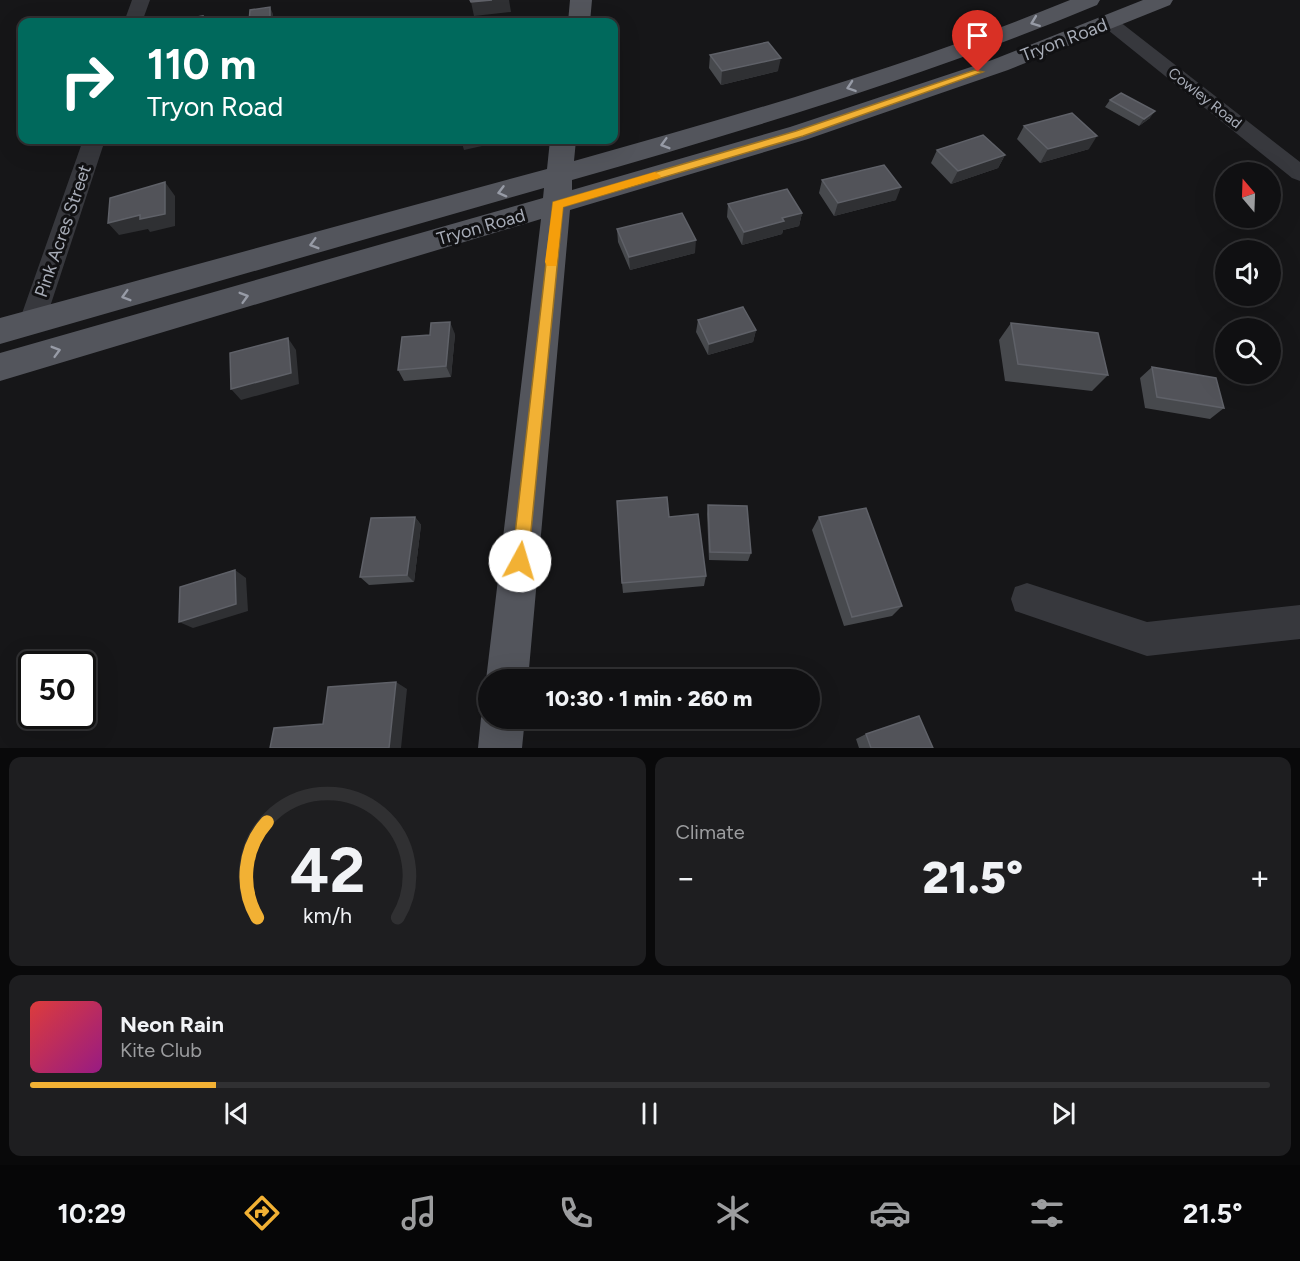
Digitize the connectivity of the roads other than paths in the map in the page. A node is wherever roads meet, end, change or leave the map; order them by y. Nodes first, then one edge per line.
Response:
1 (141, 0) edge
2 (581, 0) edge
3 (1089, 0) edge
4 (1162, 0) edge
5 (135, 18) edge
6 (579, 18) edge
7 (1109, 22) junction
8 (93, 144) edge
9 (563, 144) edge
10 (1300, 174) edge
11 (558, 190) junction
12 (32, 322) junction
13 (0, 331) edge
14 (0, 367) edge
15 (1027, 599) dead end
16 (1300, 622) edge
17 (508, 669) edge
18 (502, 729) edge
19 (500, 748) edge

1 - 5 street
2 - 6 main road
3 -> 11 main road, Tryon Road
4 - 7 main road, Tryon Road
7 - 10 street, Cowley Road
7 - 11 main road, Tryon Road
8 - 12 street, Pink Acres Street
9 - 11 main road
11 -> 12 main road, Tryon Road
14 -> 11 main road, Tryon Road
11 - 17 main road
12 - 13 main road, Tryon Road
15 - 16 street
18 - 19 main road

